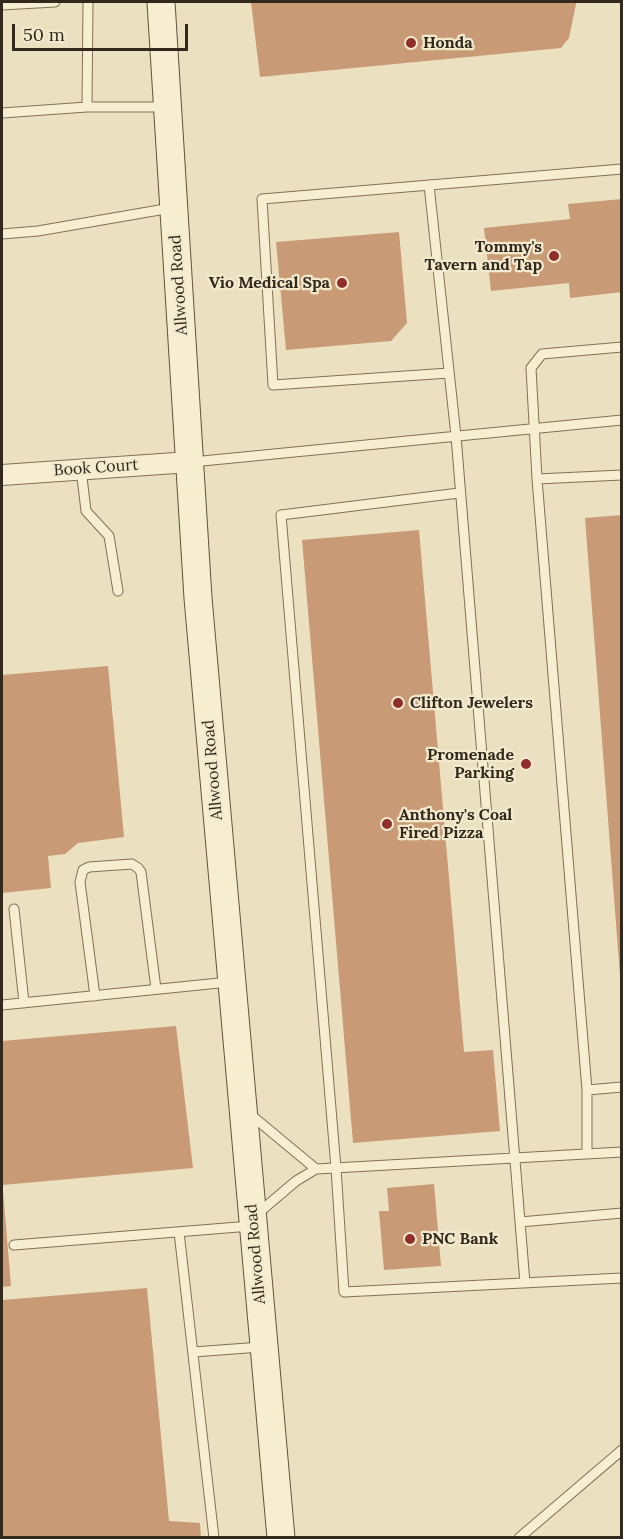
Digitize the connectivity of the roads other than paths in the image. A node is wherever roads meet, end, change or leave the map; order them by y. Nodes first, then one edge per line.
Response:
1 (55, 2) edge
2 (88, 2) edge
3 (161, 2) edge
4 (2, 5) edge
5 (87, 107) junction
6 (167, 107) junction
7 (2, 113) edge
8 (621, 169) edge
9 (429, 185) junction
10 (174, 207) junction
11 (2, 234) edge
12 (621, 347) edge
13 (449, 373) junction
14 (621, 420) edge
15 (534, 429) junction
16 (456, 436) junction
17 (190, 462) junction
18 (81, 470) junction
19 (2, 475) edge
20 (621, 475) edge
21 (537, 479) junction
22 (459, 494) junction
23 (118, 591) dead end
24 (14, 909) dead end
25 (232, 982) junction
26 (156, 989) junction
27 (95, 996) junction
28 (24, 1003) junction
29 (2, 1005) edge
30 (621, 1087) edge
31 (587, 1090) junction
32 (244, 1110) junction
33 (621, 1152) edge
34 (587, 1154) junction
35 (514, 1159) junction
36 (336, 1168) junction
37 (316, 1169) junction
38 (621, 1213) edge
39 (253, 1222) junction
40 (520, 1222) junction
41 (179, 1232) junction
42 (14, 1245) dead end
43 (621, 1278) edge
44 (525, 1283) junction
45 (264, 1346) junction
46 (193, 1352) junction
47 (621, 1450) edge
48 (214, 1538) edge
49 (280, 1538) edge
50 (519, 1538) edge

1 - 4 lane
2 - 5 lane
3 - 6 main road, Allwood Road
5 - 6 lane
5 - 7 lane
6 - 10 main road, Allwood Road
8 - 9 lane
9 - 13 lane
9 - 13 lane
10 - 11 lane
10 - 17 main road, Allwood Road
12 - 15 lane
13 - 16 lane
14 - 15 lane
15 - 16 lane
15 - 21 lane
16 - 17 lane
16 - 22 lane
17 - 18 street, Book Court
17 - 25 main road, Allwood Road
18 - 19 street, Book Court
18 - 23 lane
20 - 21 lane
21 - 31 lane
22 - 35 lane
22 - 36 lane
24 - 28 lane
25 - 26 lane
25 - 32 main road, Allwood Road
26 - 27 lane
26 - 27 lane
27 - 28 lane
28 - 29 lane
30 - 31 lane
31 - 34 lane
32 - 37 lane
32 - 39 main road, Allwood Road
33 - 34 lane
34 - 35 lane
35 - 36 lane
35 - 40 lane
36 - 37 lane
36 - 44 lane
37 - 39 lane
38 - 40 lane
39 - 41 lane
39 - 45 main road, Allwood Road
40 - 44 lane
41 - 42 lane
41 - 46 lane
43 - 44 lane
45 - 46 lane
45 - 49 main road, Allwood Road
46 - 48 lane
47 - 50 lane

